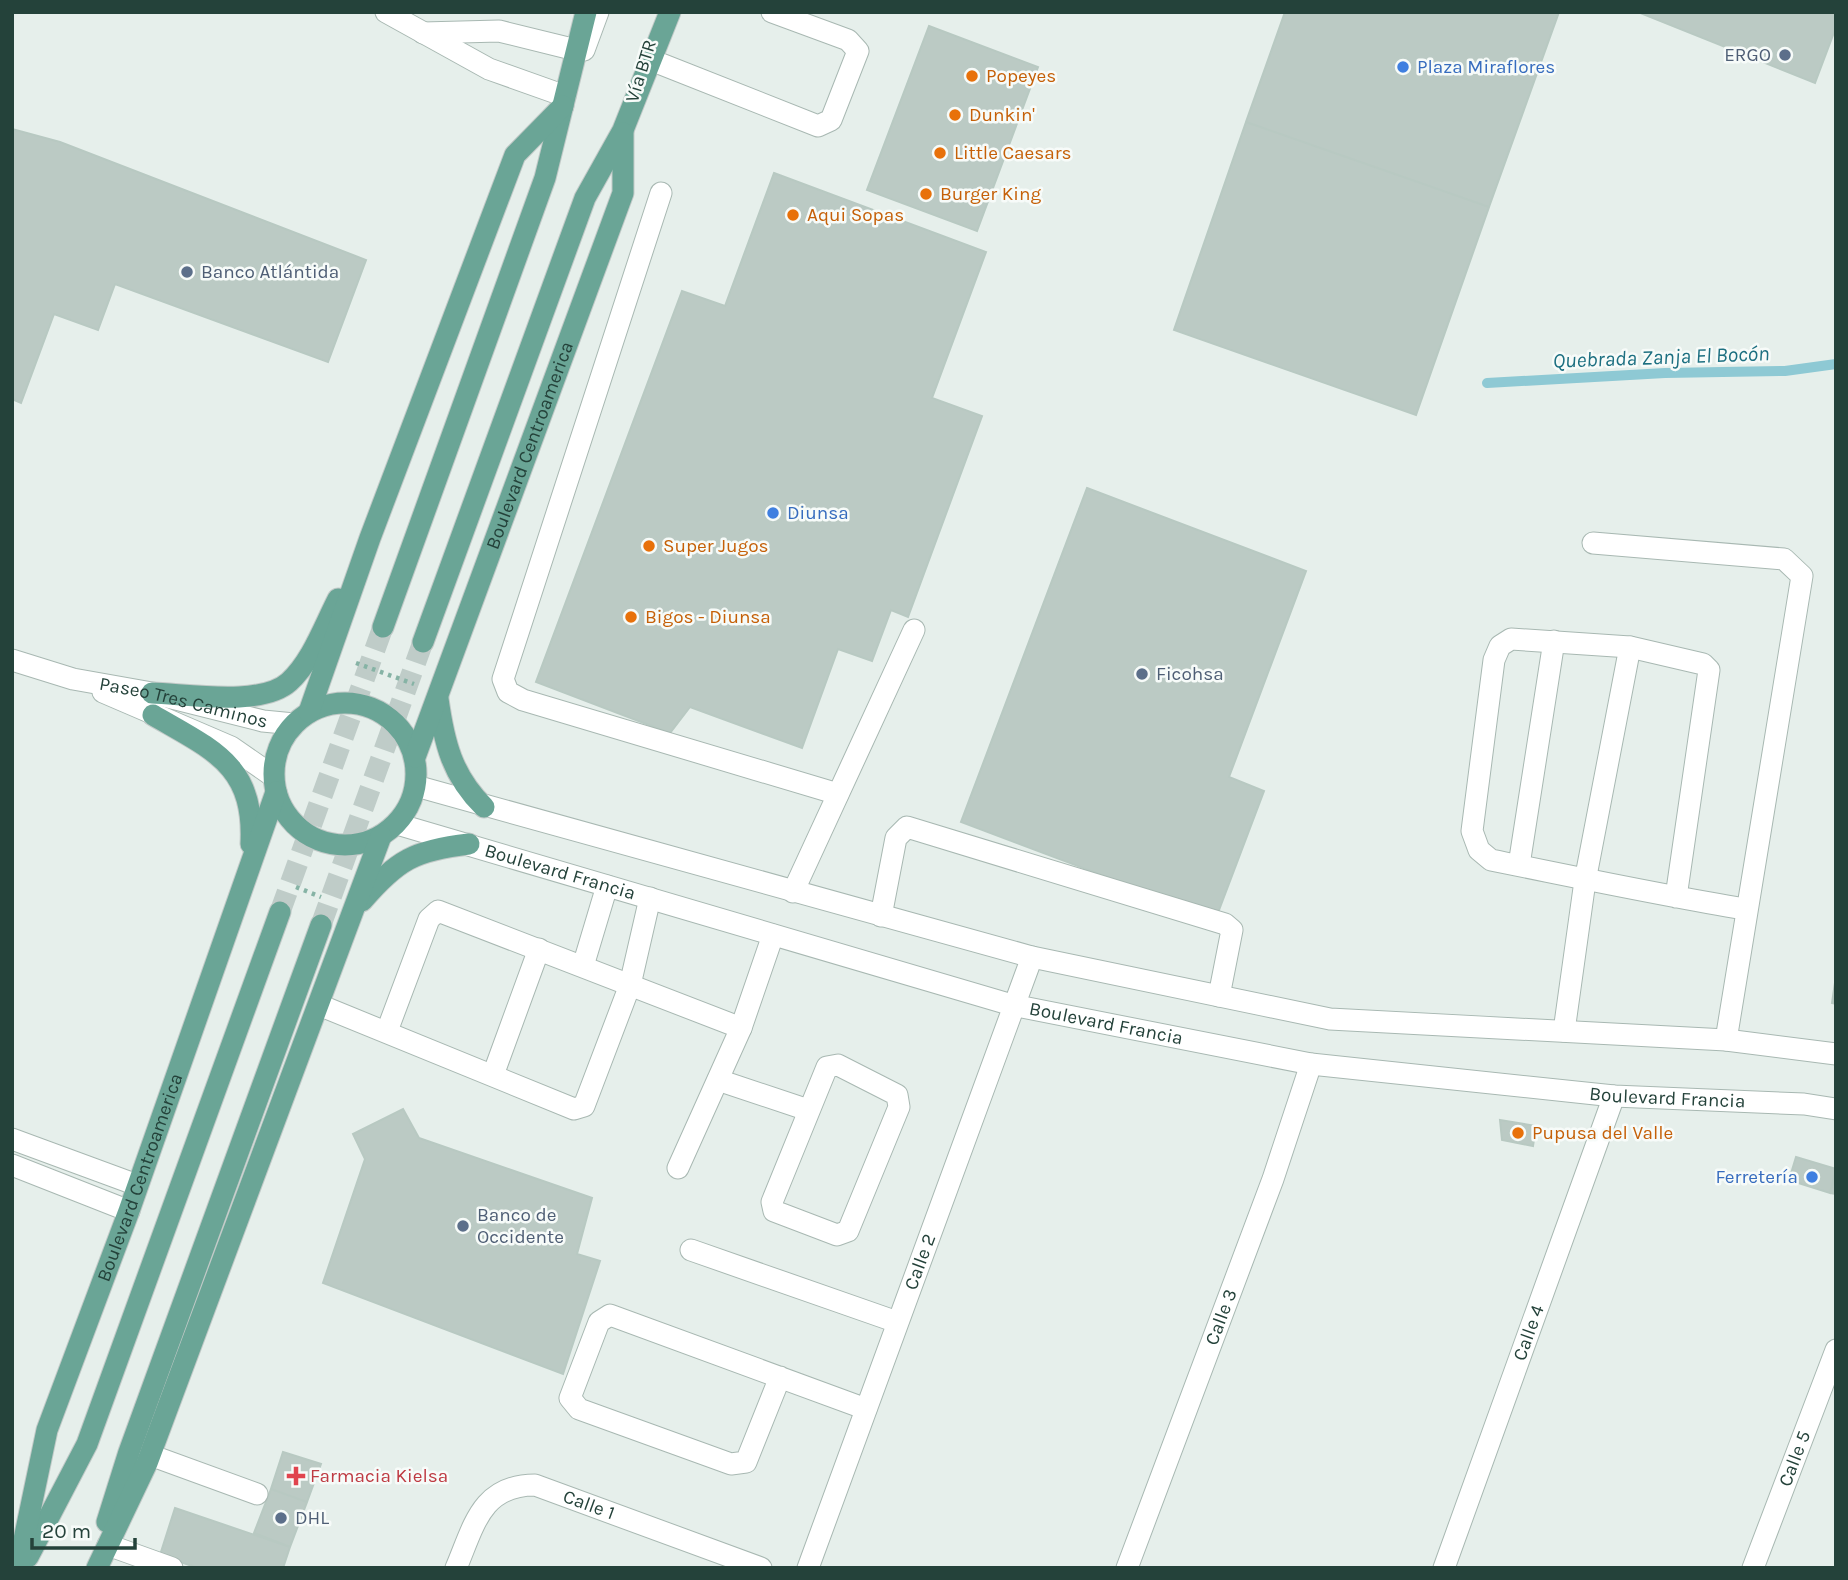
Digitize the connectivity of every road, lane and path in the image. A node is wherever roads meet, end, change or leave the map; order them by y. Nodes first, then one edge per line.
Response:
1 (386, 12) edge
2 (586, 12) edge
3 (598, 12) edge
4 (659, 12) edge
5 (670, 12) edge
6 (772, 12) edge
7 (421, 33) junction
8 (576, 50) junction
9 (651, 60) junction
10 (564, 101) junction
11 (623, 131) junction
12 (661, 193) dead end
13 (370, 538) junction
14 (1593, 543) dead end
15 (383, 627) tunnel mouth
16 (914, 630) dead end
17 (1555, 640) junction
18 (424, 642) tunnel mouth
19 (1630, 646) junction
20 (331, 654) junction
21 (12, 660) edge
22 (73, 679) junction
23 (438, 692) junction
24 (152, 693) junction
25 (153, 715) junction
26 (302, 718) junction
27 (415, 757) junction
28 (275, 784) junction
29 (416, 786) junction
30 (838, 794) junction
31 (484, 807) junction
32 (389, 830) junction
33 (469, 844) junction
34 (1519, 865) junction
35 (250, 867) junction
36 (1585, 881) junction
37 (607, 886) junction
38 (793, 892) junction
39 (1676, 897) junction
40 (650, 898) junction
41 (1745, 909) junction
42 (354, 911) junction
43 (280, 912) tunnel mouth
44 (881, 916) junction
45 (320, 925) tunnel mouth
46 (774, 935) junction
47 (539, 949) junction
48 (1032, 957) junction
49 (583, 966) junction
50 (630, 985) junction
51 (1219, 996) junction
52 (319, 1005) junction
53 (1012, 1005) junction
54 (741, 1028) junction
55 (387, 1031) junction
56 (1564, 1031) junction
57 (1726, 1040) junction
58 (1836, 1054) edge
59 (1311, 1065) junction
60 (493, 1075) junction
61 (718, 1080) junction
62 (1614, 1097) junction
63 (808, 1110) junction
64 (1836, 1110) edge
65 (12, 1139) edge
66 (12, 1165) edge
67 (678, 1168) dead end
68 (137, 1185) junction
69 (129, 1211) junction
70 (691, 1250) dead end
71 (897, 1322) junction
72 (1836, 1350) edge
73 (780, 1377) junction
74 (866, 1409) junction
75 (150, 1455) junction
76 (257, 1494) dead end
77 (108, 1545) junction
78 (20, 1568) edge
79 (95, 1568) edge
80 (172, 1568) edge
81 (456, 1568) edge
82 (761, 1568) edge
83 (808, 1568) edge
84 (1127, 1568) edge
85 (1444, 1568) edge
86 (1753, 1568) edge

1 - 7 street
2 - 8 main road
3 - 10 street
4 - 11 street, Vía BTR
5 - 9 main road, Boulevard Centroamerica
6 - 9 street
7 - 8 street
7 - 10 street
8 - 10 main road
9 - 11 main road, Boulevard Centroamerica
10 - 13 main road
10 - 15 main road
11 - 18 main road, Boulevard Centroamerica
11 - 23 main road, Boulevard Centroamerica
12 - 30 street
13 - 20 main road
13 - 24 main road
14 - 41 street
16 - 30 street
17 - 19 street
17 - 34 street
17 - 34 street
19 - 36 street
19 - 39 street
20 - 23 path
20 - 26 main road
21 - 22 street, Paseo Tres Caminos
22 - 24 street, Paseo Tres Caminos
22 - 25 street, Paseo Tres Caminos
23 - 27 main road, Boulevard Centroamerica
23 - 31 main road
24 - 26 street, Paseo Tres Caminos
25 - 28 street, Paseo Tres Caminos
25 - 35 main road
26 - 27 main road
26 - 28 main road
27 - 29 main road
28 - 32 main road
28 - 35 main road, Boulevard Centroamerica
29 - 31 street
29 - 32 main road
30 - 38 street
31 - 38 street
32 - 33 street, Boulevard Francia
32 - 42 main road
33 - 37 street, Boulevard Francia
33 - 42 main road
34 - 36 street
35 - 42 path
35 - 68 main road, Boulevard Centroamerica
36 - 39 street
36 - 56 street
37 - 40 street, Boulevard Francia
37 - 49 street
38 - 44 street
39 - 41 street
40 - 46 street, Boulevard Francia
40 - 50 street
41 - 57 street
42 - 52 main road
43 - 78 main road, Boulevard Centroamerica
44 - 48 street
44 - 51 street
45 - 79 main road
46 - 53 street, Boulevard Francia
46 - 54 street
47 - 49 street
47 - 55 street
47 - 60 street
48 - 51 street
48 - 53 street, Calle 2
49 - 50 street
50 - 54 street
50 - 60 street
51 - 56 street
52 - 55 street
52 - 75 main road
53 - 59 street, Boulevard Francia
53 - 71 street, Calle 2
54 - 61 street
55 - 60 street
56 - 57 street
57 - 58 street
59 - 62 street, Boulevard Francia
59 - 84 street, Calle 3
61 - 63 street
61 - 67 street
62 - 64 street, Boulevard Francia
62 - 85 street, Calle 4
63 - 63 street
65 - 68 street
66 - 69 street
68 - 69 main road, Boulevard Centroamerica
69 - 78 main road, Boulevard Centroamerica
70 - 71 street
71 - 74 street, Calle 2
72 - 86 street, Calle 5
73 - 73 street
73 - 74 street
74 - 83 street, Calle 2
75 - 76 street
75 - 77 main road
77 - 79 main road
77 - 80 street
81 - 82 street, Calle 1

